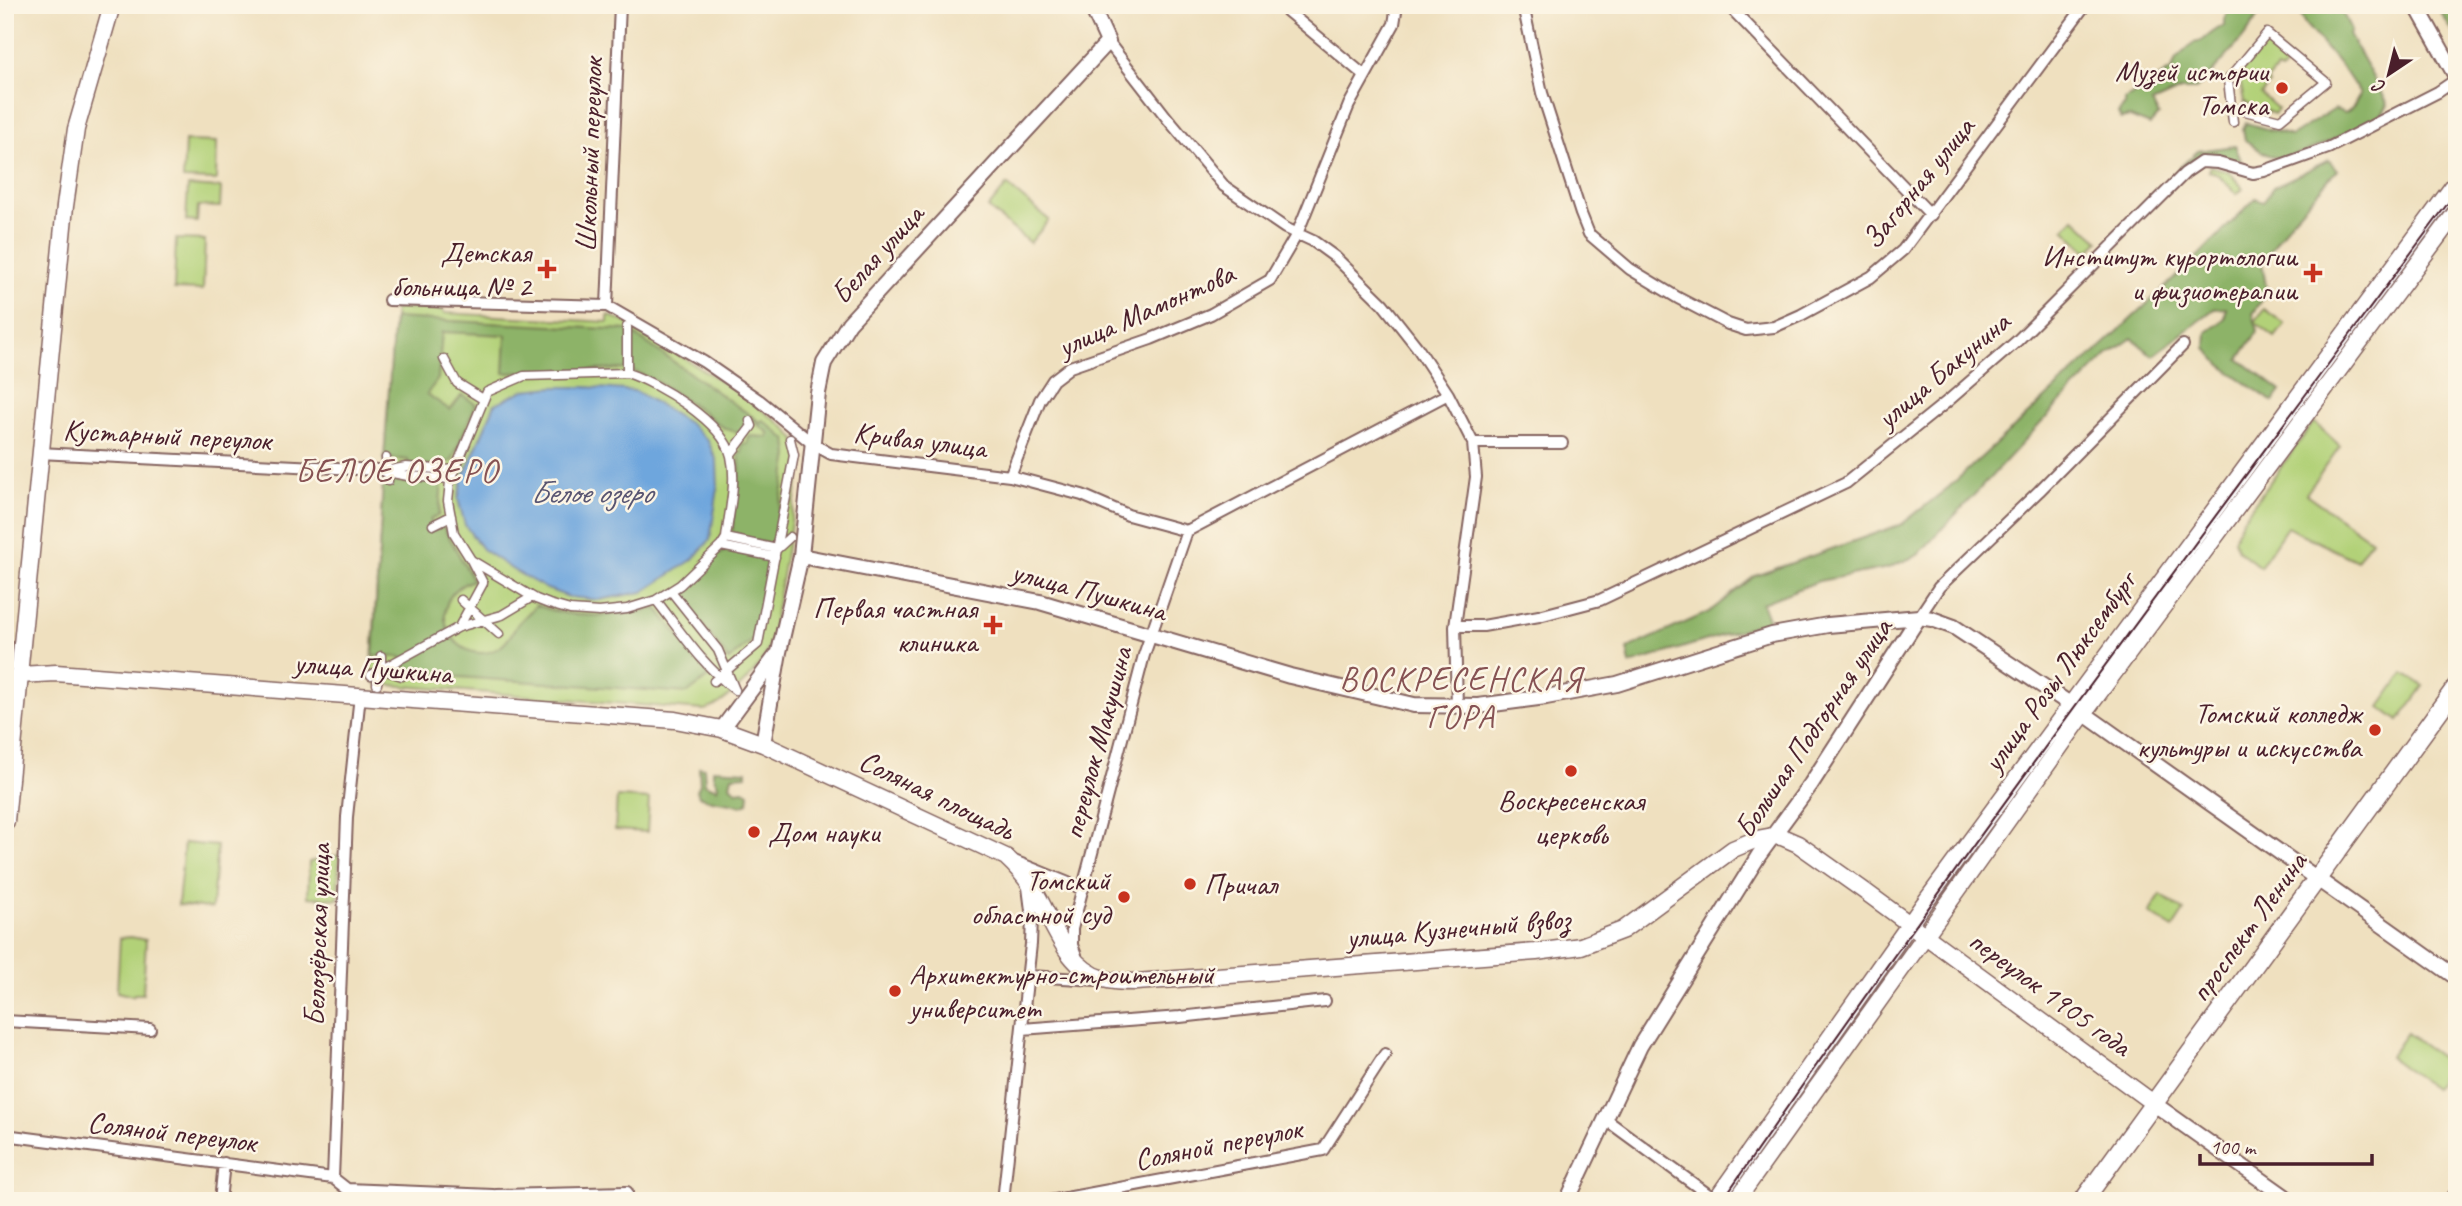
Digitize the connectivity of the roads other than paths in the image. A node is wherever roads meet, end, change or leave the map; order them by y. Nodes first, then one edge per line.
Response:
1 (112, 5) edge
2 (620, 5) edge
3 (1091, 5) edge
4 (1280, 5) edge
5 (1396, 5) edge
6 (1523, 5) edge
7 (1728, 5) edge
8 (2085, 5) edge
9 (2416, 5) edge
10 (1108, 42) junction
11 (1365, 76) junction
12 (2457, 79) edge
13 (2233, 108) junction
14 (2233, 121) dead end
15 (2457, 181) edge
16 (2457, 211) edge
17 (1931, 215) junction
18 (1297, 234) junction
19 (388, 300) dead end
20 (607, 306) junction
21 (627, 327) dead end
22 (2183, 345) dead end
23 (444, 359) dead end
24 (627, 373) junction
25 (1448, 394) junction
26 (483, 399) junction
27 (750, 421) dead end
28 (790, 439) dead end
29 (1473, 443) junction
30 (1562, 443) dead end
31 (813, 444) junction
32 (39, 453) junction
33 (731, 454) junction
34 (386, 458) dead end
35 (382, 470) junction
36 (406, 471) junction
37 (449, 473) junction
38 (1010, 476) junction
39 (388, 481) dead end
40 (451, 516) junction
41 (433, 525) dead end
42 (1187, 531) junction
43 (790, 537) dead end
44 (723, 542) junction
45 (776, 553) junction
46 (801, 556) junction
47 (471, 560) junction
48 (671, 591) junction
49 (532, 597) junction
50 (461, 600) dead end
51 (656, 600) junction
52 (469, 608) junction
53 (690, 612) junction
54 (1919, 617) junction
55 (482, 621) junction
56 (672, 623) junction
57 (1455, 626) junction
58 (459, 627) junction
59 (499, 634) dead end
60 (1152, 637) junction
61 (721, 652) junction
62 (779, 652) junction
63 (381, 656) dead end
64 (703, 663) junction
65 (727, 669) junction
66 (10, 675) edge
67 (716, 679) junction
68 (2457, 685) edge
69 (360, 695) junction
70 (1457, 707) junction
71 (2077, 709) junction
72 (722, 729) junction
73 (9, 740) edge
74 (763, 744) junction
75 (5, 821) edge
76 (1773, 836) junction
77 (1006, 857) junction
78 (1025, 877) junction
79 (2318, 878) junction
80 (1083, 889) junction
81 (1909, 924) junction
82 (1925, 935) junction
83 (1085, 969) junction
84 (1029, 976) junction
85 (2457, 978) edge
86 (1118, 982) junction
87 (1325, 1001) dead end
88 (5, 1021) edge
89 (150, 1029) dead end
90 (1022, 1029) junction
91 (1385, 1054) dead end
92 (2153, 1103) junction
93 (1605, 1119) junction
94 (5, 1135) edge
95 (224, 1163) junction
96 (333, 1178) junction
97 (627, 1192) dead end
98 (2457, 1194) edge
99 (388, 1195) edge
100 (494, 1195) junction
101 (1716, 1200) edge
102 (220, 1201) edge
103 (504, 1201) edge
104 (1003, 1201) edge
105 (1051, 1201) edge
106 (1567, 1201) edge
107 (1736, 1201) edge
108 (2083, 1201) edge
109 (2291, 1201) edge
110 (2452, 1201) edge

1 - 32 main road
2 - 20 street, Школьный переулок
3 - 10 street
4 - 11 street
5 - 11 street, улица Мамонтова
6 - 17 street, Загорная улица
7 - 17 street
8 - 17 street, Загорная улица
9 - 12 street
10 - 18 street
10 - 31 street, Белая улица
11 - 18 street, улица Мамонтова
12 - 57 street, улица Бакунина
13 - 13 street
13 - 14 street
15 - 71 main road, улица Розы Люксембург
16 - 71 main road, улица Розы Люксембург
18 - 25 street
18 - 38 street, улица Мамонтова
19 - 20 street, Кривая улица
20 - 31 street, Кривая улица
21 - 24 street
22 - 54 street, Большая Подгорная улица
23 - 26 street
24 - 26 street
24 - 33 street
25 - 29 street
25 - 42 street
26 - 37 street
27 - 33 street
28 - 45 street
29 - 30 street
29 - 57 street
31 - 38 street, Кривая улица
31 - 46 street, Белая улица
32 - 35 street, Кустарный переулок
32 - 66 main road
33 - 44 street
34 - 35 street
35 - 36 street
35 - 39 street
36 - 37 street
36 - 37 street
37 - 40 street
38 - 42 street, Кривая улица
40 - 41 street
40 - 47 street
42 - 60 street, переулок Макушина
43 - 45 street
44 - 45 street
44 - 48 street
45 - 65 street
46 - 60 street, улица Пушкина
46 - 62 street
47 - 49 street
47 - 52 street
48 - 51 street
48 - 53 street
49 - 51 street
49 - 55 street
50 - 52 street
51 - 56 street
52 - 55 street
52 - 58 street
53 - 56 street
53 - 61 street
54 - 70 street, улица Пушкина
54 - 71 street
54 - 76 street, Большая Подгорная улица
55 - 58 street
55 - 59 street
56 - 64 street
57 - 70 street
58 - 63 street
60 - 70 street, улица Пушкина
60 - 80 street, переулок Макушина
61 - 64 street
61 - 65 street
62 - 72 street
62 - 74 street
64 - 67 street
65 - 67 street
65 - 67 street
66 - 69 main road, улица Пушкина
66 - 73 main road
68 - 79 main road, проспект Ленина
69 - 72 main road, улица Пушкина
69 - 96 street, Белозёрская улица
71 - 79 street
71 - 81 main road, улица Розы Люксембург
71 - 82 main road, улица Розы Люксембург
72 - 74 main road, улица Пушкина
73 - 75 main road
74 - 77 main road, Соляная площадь
76 - 81 main road, переулок 1905 года
76 - 86 main road, улица Кузнечный взвоз
76 - 93 street, Большая Подгорная улица
77 - 78 main road, Соляная площадь
77 - 80 street
78 - 83 main road, Соляная площадь
78 - 84 street
79 - 85 street
79 - 92 main road, проспект Ленина
80 - 83 street, переулок Макушина
81 - 82 main road, переулок 1905 года
81 - 101 main road, улица Розы Люксембург
82 - 92 main road, переулок 1905 года
82 - 107 main road, улица Розы Люксембург
83 - 86 main road, Соляная площадь
84 - 86 street
84 - 90 street
87 - 90 street
88 - 89 street
90 - 104 street
91 - 105 street, Соляной переулок
92 - 108 main road, проспект Ленина
92 - 109 street, переулок 1905 года
93 - 101 street
93 - 106 street, Большая Подгорная улица
94 - 95 street, Соляной переулок
95 - 96 street, Соляной переулок
95 - 102 street
96 - 99 street, Соляной переулок
97 - 100 street, Соляной переулок
98 - 110 street
99 - 100 street, Соляной переулок
100 - 103 street

